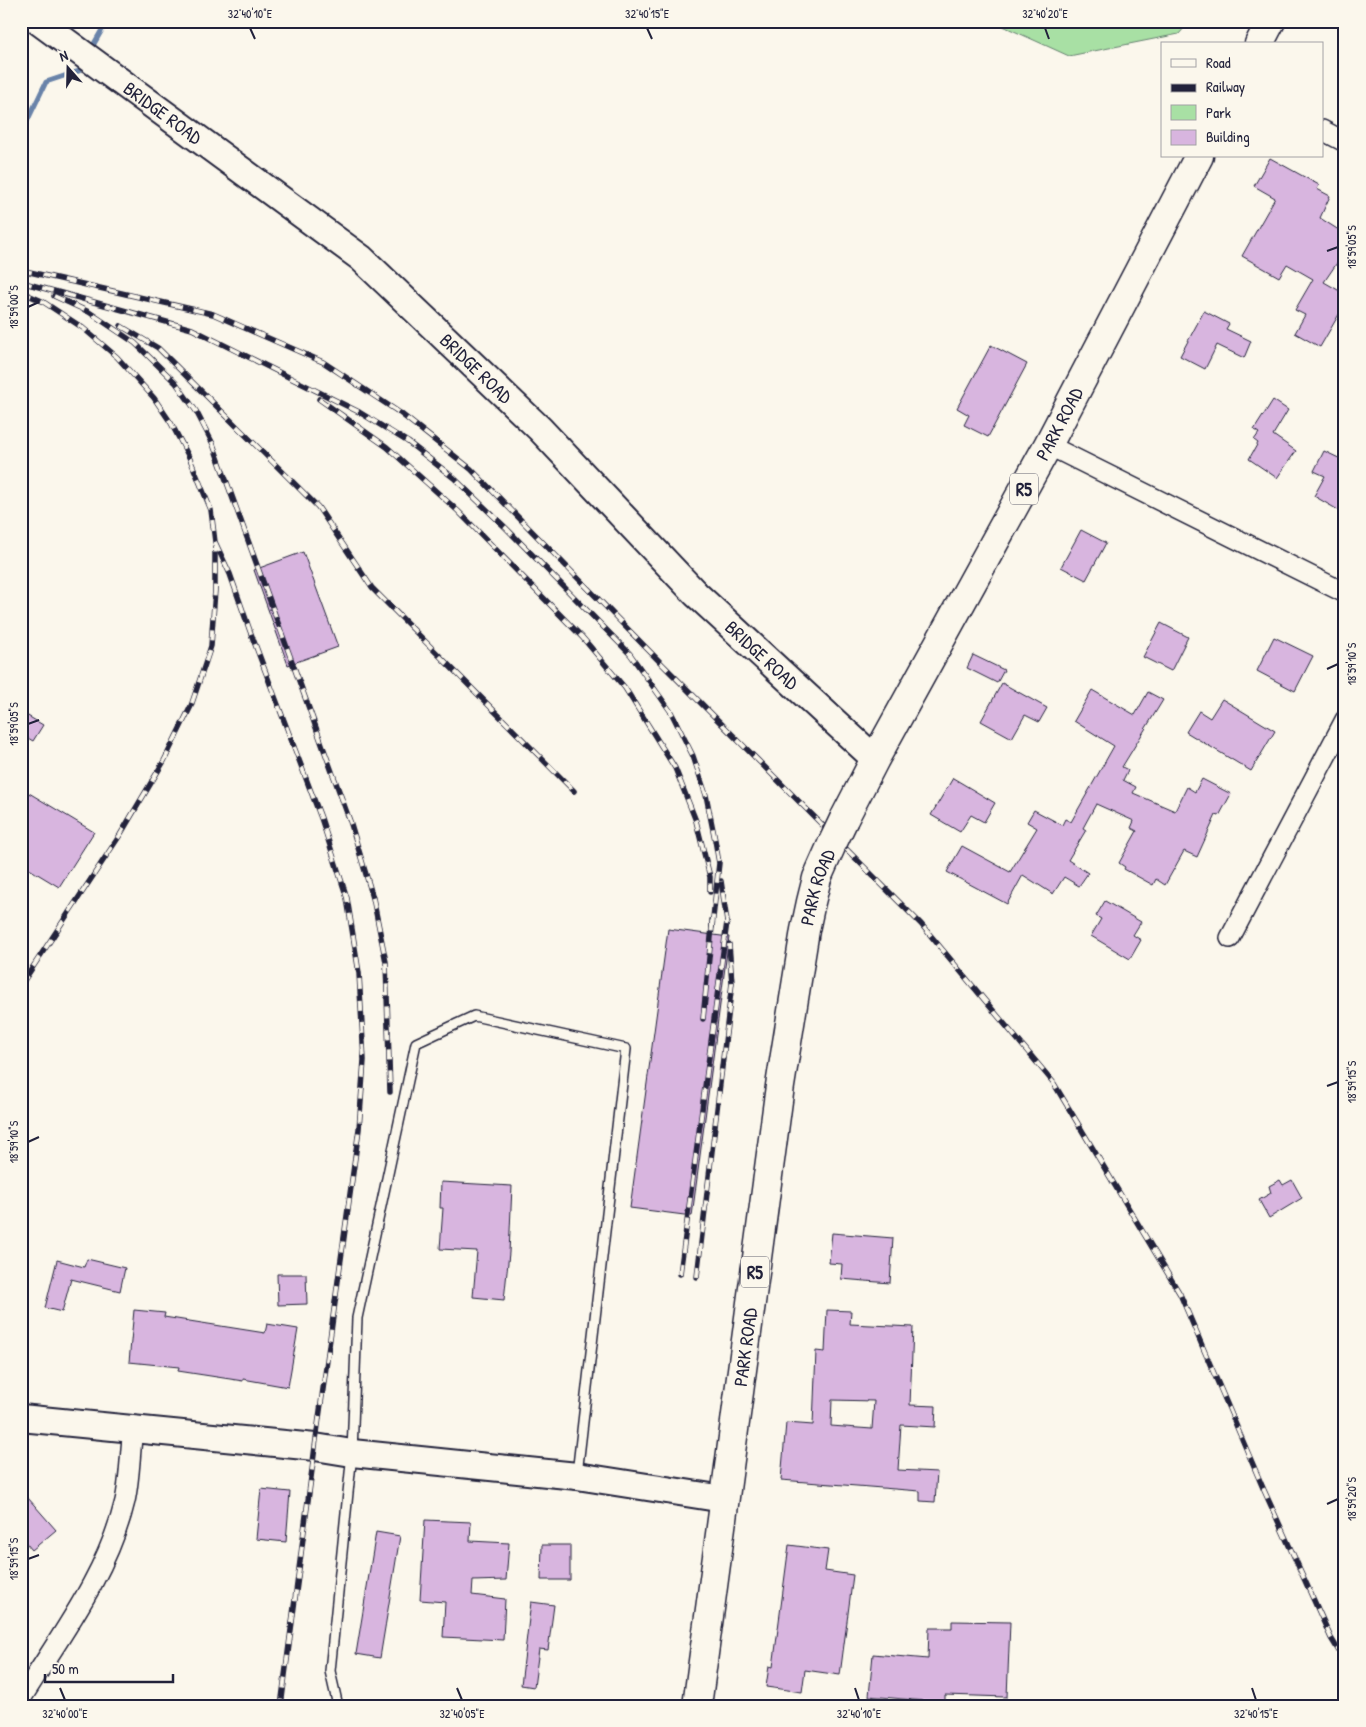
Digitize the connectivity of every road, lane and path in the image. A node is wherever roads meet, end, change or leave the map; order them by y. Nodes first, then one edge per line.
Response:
1 (38, 21) edge
2 (1271, 21) edge
3 (1260, 42) edge
4 (1324, 131) edge
5 (1345, 142) edge
6 (1199, 158) edge
7 (1048, 444) junction
8 (1345, 593) edge
9 (1345, 720) edge
10 (875, 759) junction
11 (1230, 938) dead end
12 (21, 1418) edge
13 (133, 1429) junction
14 (352, 1453) junction
15 (577, 1476) junction
16 (724, 1499) junction
17 (21, 1699) edge
18 (338, 1706) edge
19 (697, 1706) edge

1 - 10 main road, BRIDGE ROAD
2 - 3 highway
4 - 5 street
6 - 7 highway, PARK ROAD / R5
7 - 8 street
7 - 10 highway, PARK ROAD / R5
9 - 11 street
10 - 16 highway, PARK ROAD / R5
12 - 13 main road
13 - 14 main road
13 - 17 street
14 - 15 main road
14 - 15 lane
14 - 18 lane
15 - 16 main road
16 - 19 highway, PARK ROAD / R5

